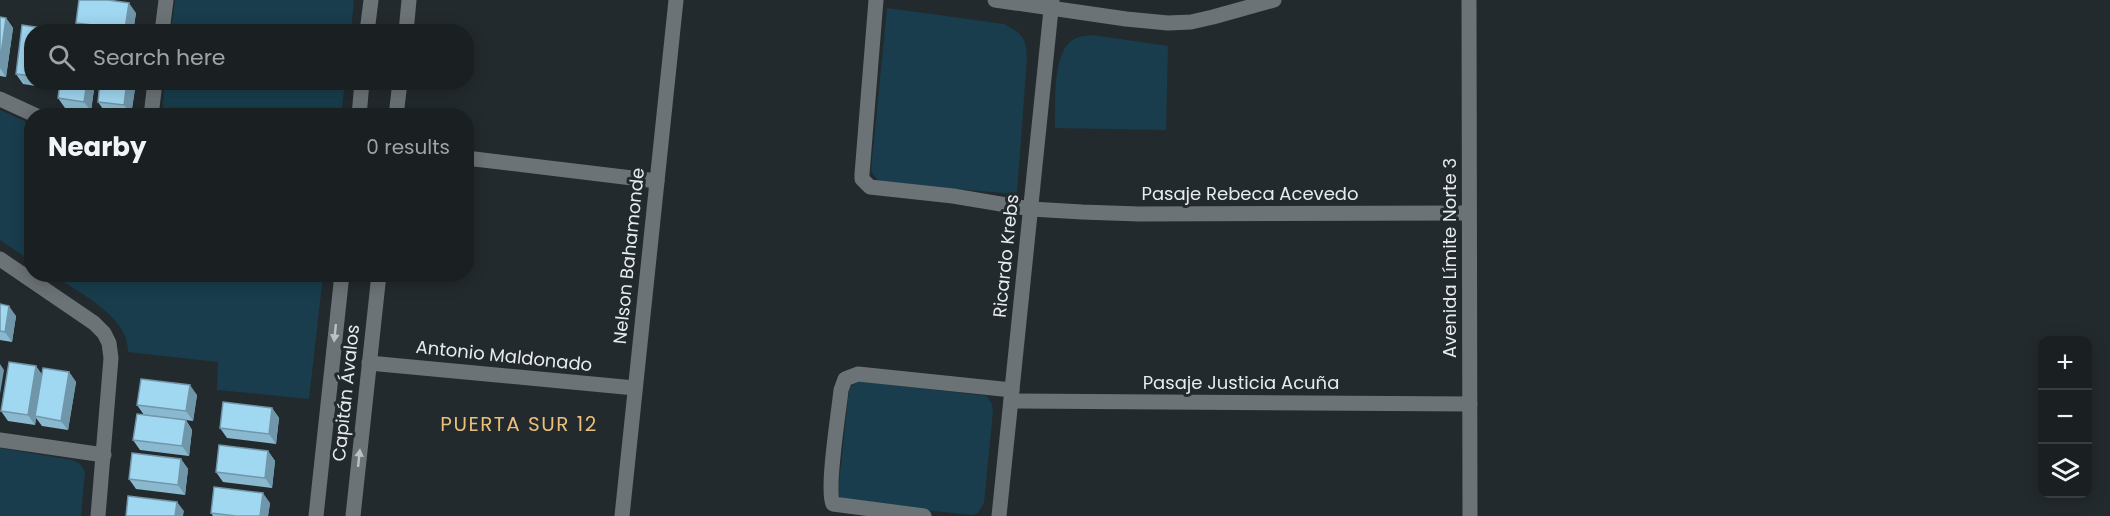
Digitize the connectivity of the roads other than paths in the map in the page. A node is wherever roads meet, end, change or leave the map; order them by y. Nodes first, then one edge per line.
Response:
1 (166, 0) edge
2 (371, 0) edge
3 (409, 0) edge
4 (676, 0) edge
5 (876, 0) edge
6 (995, 0) edge
7 (1274, 0) edge
8 (1469, 0) edge
9 (1052, 4) edge
10 (163, 24) edge
11 (369, 24) edge
12 (407, 24) edge
13 (154, 90) edge
14 (361, 90) edge
15 (399, 90) edge
16 (0, 99) edge
17 (152, 108) edge
18 (359, 108) edge
19 (397, 108) edge
20 (24, 110) edge
21 (474, 159) edge
22 (657, 181) junction
23 (1031, 209) junction
24 (1469, 213) junction
25 (0, 259) edge
26 (24, 275) edge
27 (34, 282) edge
28 (341, 282) edge
29 (378, 282) edge
30 (369, 363) junction
31 (635, 388) junction
32 (1011, 395) junction
33 (1470, 404) junction
34 (0, 440) edge
35 (104, 455) junction
36 (98, 516) edge
37 (316, 516) edge
38 (353, 516) edge
39 (622, 516) edge
40 (924, 516) edge
41 (999, 516) edge
42 (1470, 516) edge

1 - 10 street
2 - 11 street
3 - 12 street
4 - 22 street, Nelson Bahamonde
5 - 23 street, Pasaje Rebeca Acevedo
6 - 9 street
7 - 9 street
8 - 24 street, Avenida Límite Norte 3
9 - 23 street, Ricardo Krebs
13 - 17 street
14 - 18 street
15 - 19 street
16 - 20 street
21 - 22 street
22 - 31 street, Nelson Bahamonde
23 - 24 street, Pasaje Rebeca Acevedo
23 - 32 street, Ricardo Krebs
24 - 33 street, Avenida Límite Norte 3
25 - 26 street
27 - 35 street
28 -> 37 street, Capitán Ávalos
29 - 30 street, Capitán Ávalos
30 - 31 street, Antonio Maldonado
38 -> 30 street, Capitán Ávalos
31 - 39 street, Nelson Bahamonde
32 - 33 street, Pasaje Justicia Acuña
32 - 40 street, Pasaje Justicia Acuña
32 - 41 street, Ricardo Krebs
33 - 42 street, Avenida Límite Norte 3
34 - 35 street
35 - 36 street

